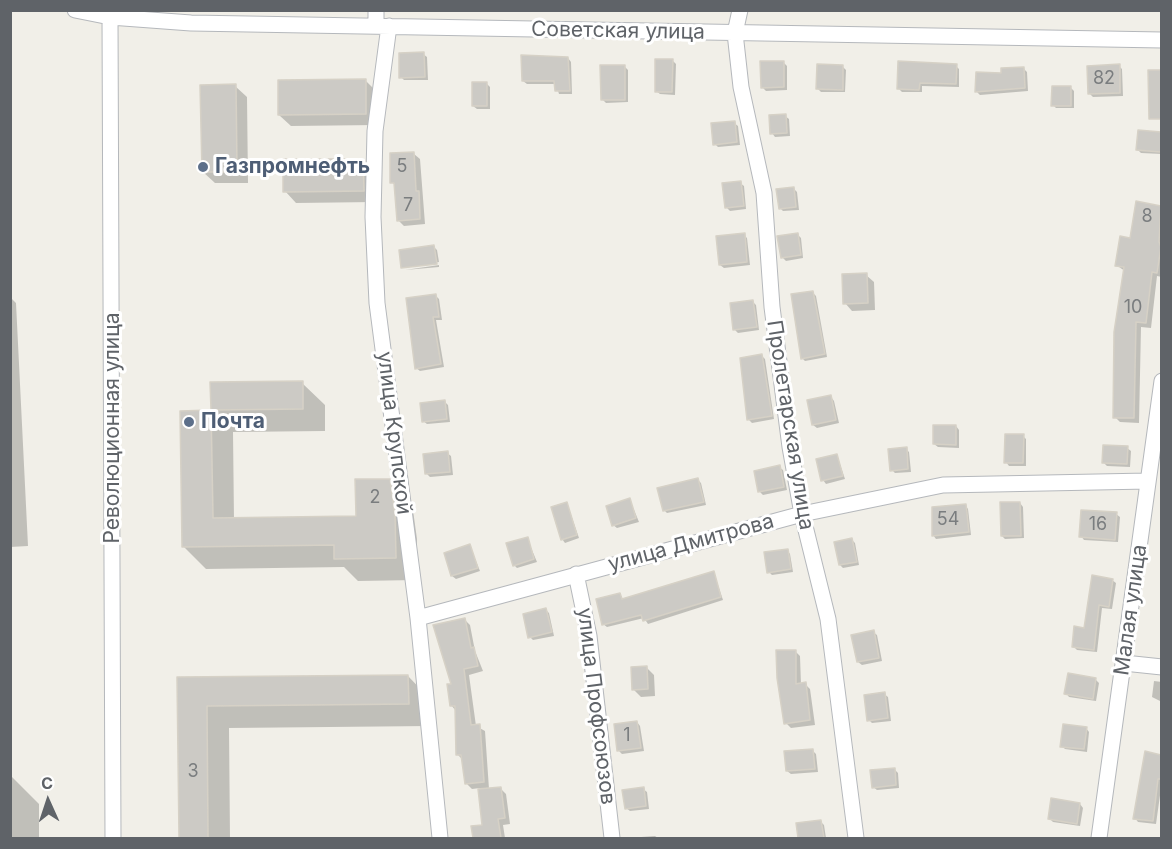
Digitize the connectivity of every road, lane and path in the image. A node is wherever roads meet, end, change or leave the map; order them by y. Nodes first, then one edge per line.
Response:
1 (75, 10) edge
2 (740, 10) edge
3 (110, 16) junction
4 (380, 21) edge
5 (735, 33) junction
6 (1161, 40) edge
7 (1161, 381) edge
8 (1148, 481) junction
9 (802, 514) junction
10 (576, 574) junction
11 (418, 618) junction
12 (1124, 663) junction
13 (1161, 667) edge
14 (113, 838) edge
15 (440, 838) edge
16 (612, 838) edge
17 (856, 838) edge
18 (1099, 838) edge

1 - 3 street, Советская улица
2 - 5 street, Пролетарская улица
3 - 4 street, Советская улица
3 - 14 street, Революционная улица
4 - 5 street, Советская улица
4 - 11 street, улица Крупской
5 - 6 street, Советская улица
5 - 9 street, Пролетарская улица
7 - 8 street, Малая улица
8 - 9 street, улица Дмитрова
8 - 12 street, Малая улица
9 - 10 street, улица Дмитрова
9 - 17 street, Пролетарская улица
10 - 11 street, улица Дмитрова
10 - 16 street, улица Профсоюзов
11 - 15 street, улица Крупской
12 - 13 street
12 - 18 street, Малая улица

